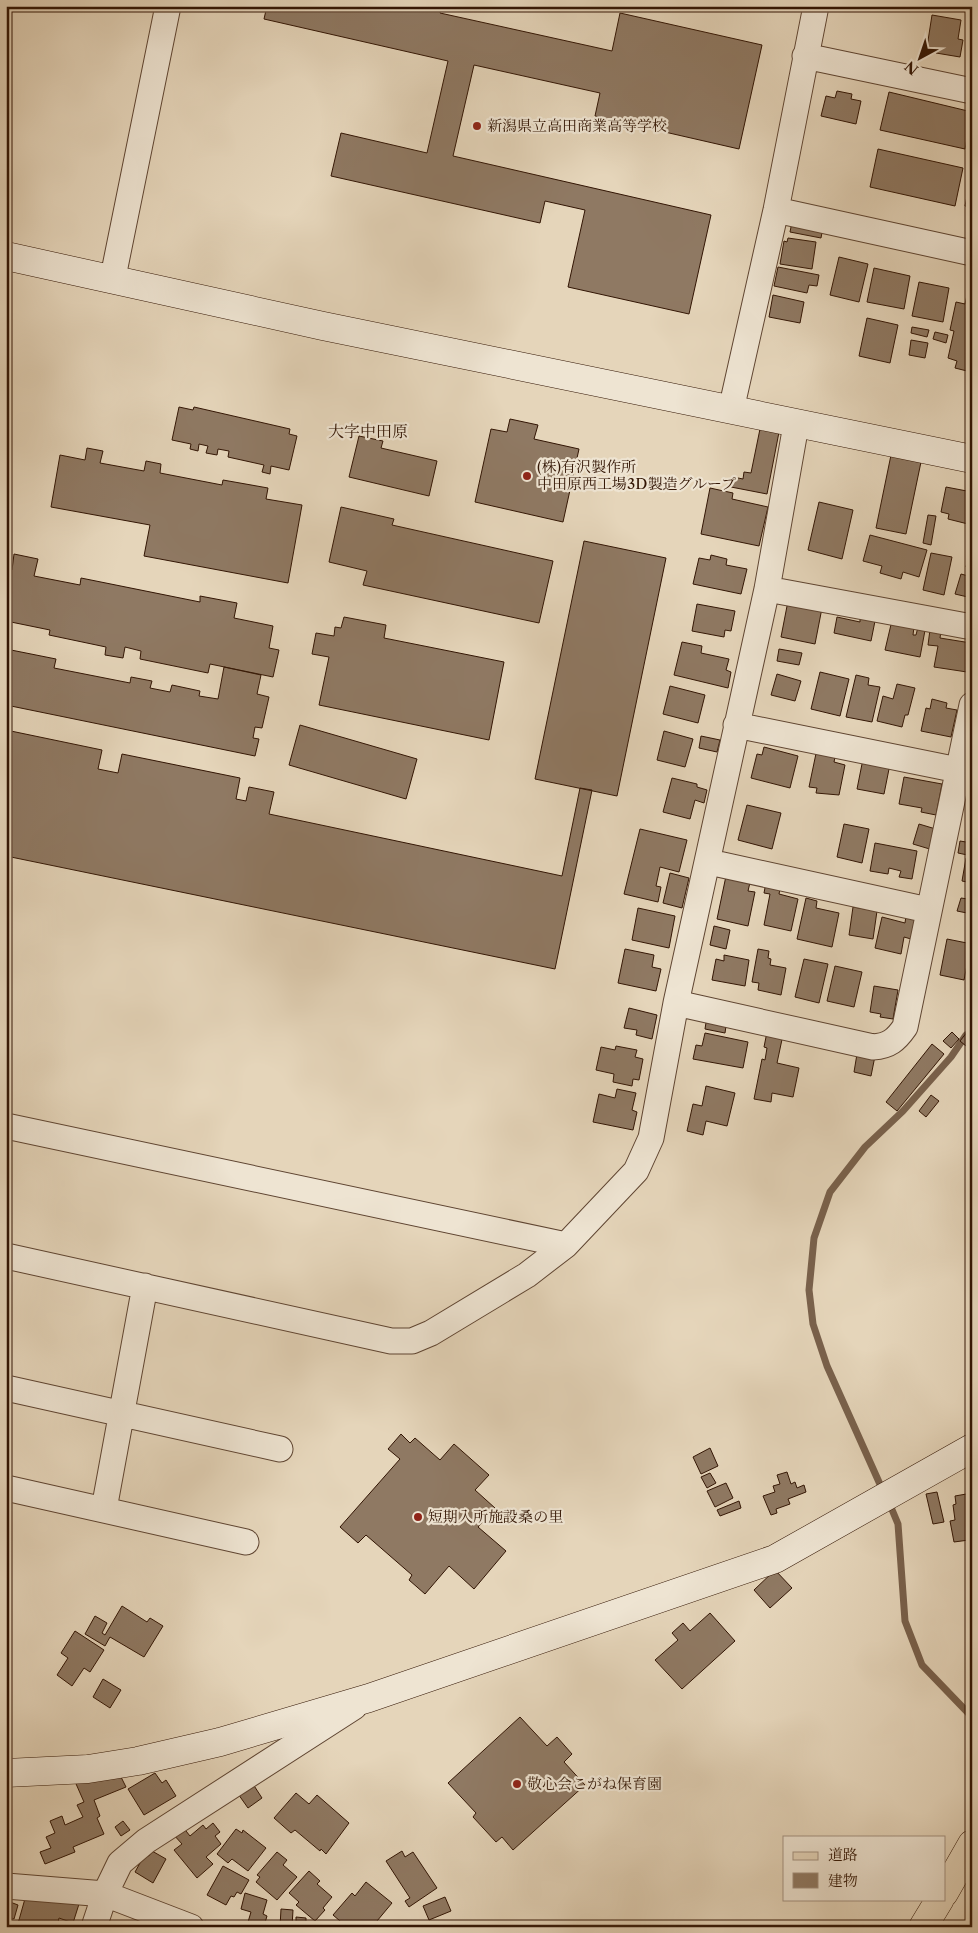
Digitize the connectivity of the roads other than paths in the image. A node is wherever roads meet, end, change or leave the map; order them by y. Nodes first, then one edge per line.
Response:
1 (168, 6) edge
2 (816, 6) edge
3 (805, 56) junction
4 (972, 91) edge
5 (776, 210) junction
6 (972, 253) edge
7 (6, 256) edge
8 (113, 278) junction
9 (731, 410) junction
10 (796, 425) junction
11 (972, 459) edge
12 (767, 589) junction
13 (972, 627) edge
14 (972, 705) edge
15 (736, 725) junction
16 (958, 770) junction
17 (709, 862) junction
18 (928, 910) junction
19 (676, 1004) junction
20 (6, 1126) edge
21 (566, 1245) junction
22 (6, 1256) edge
23 (145, 1286) junction
24 (6, 1388) edge
25 (122, 1413) junction
26 (972, 1448) edge
27 (280, 1449) dead end
28 (6, 1488) edge
29 (104, 1508) junction
30 (246, 1542) dead end
31 (369, 1698) junction
32 (6, 1773) edge
33 (972, 1844) edge
34 (6, 1886) edge
35 (946, 1890) edge
36 (105, 1894) junction
37 (939, 1900) edge
38 (94, 1927) edge
39 (192, 1927) edge
40 (923, 1927) edge

1 - 8 street
2 - 3 street
3 - 4 street
3 - 5 street
5 - 6 street
5 - 9 street
7 - 8 street
8 - 9 street
9 - 10 street
10 - 11 street
10 - 12 street
12 - 13 street
12 - 15 street
14 - 16 street
15 - 16 street
15 - 17 street
16 - 18 street
17 - 18 street
17 - 19 street
18 - 19 street
19 - 21 street
20 - 21 street
21 - 23 street
22 - 23 street
23 - 25 street
24 - 25 street
25 - 27 street
25 - 29 street
26 - 31 street
28 - 29 street
29 - 30 street
31 - 32 street
31 - 36 street
33 - 35 main road
34 - 36 street
36 - 38 street
36 - 39 street
37 - 40 main road

